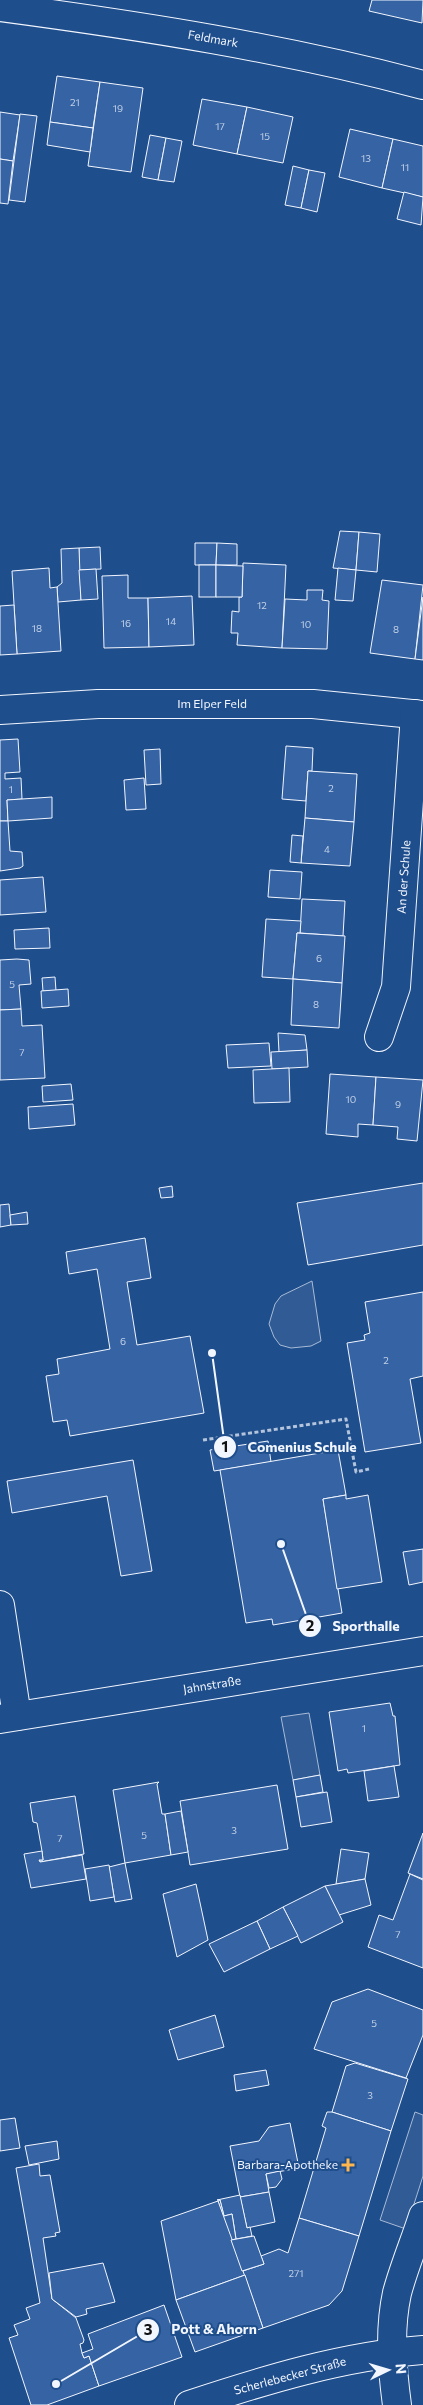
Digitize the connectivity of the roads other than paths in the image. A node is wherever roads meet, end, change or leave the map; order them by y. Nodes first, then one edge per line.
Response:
1 (0, 7) edge
2 (423, 85) edge
3 (0, 710) edge
4 (419, 714) edge
5 (378, 1037) dead end
6 (0, 1604) edge
7 (423, 1650) edge
8 (8, 1718) edge
9 (423, 2216) edge
10 (423, 2350) edge
11 (391, 2352) junction
12 (189, 2405) edge
13 (397, 2405) edge

1 - 2 street, Feldmark
3 - 4 street, Im Elper Feld
4 - 5 street, An der Schule
6 - 8 street
7 - 8 street, Jahnstraße
9 - 11 street
10 - 11 street, Scherlebecker Straße
11 - 12 street, Scherlebecker Straße
11 - 13 street

